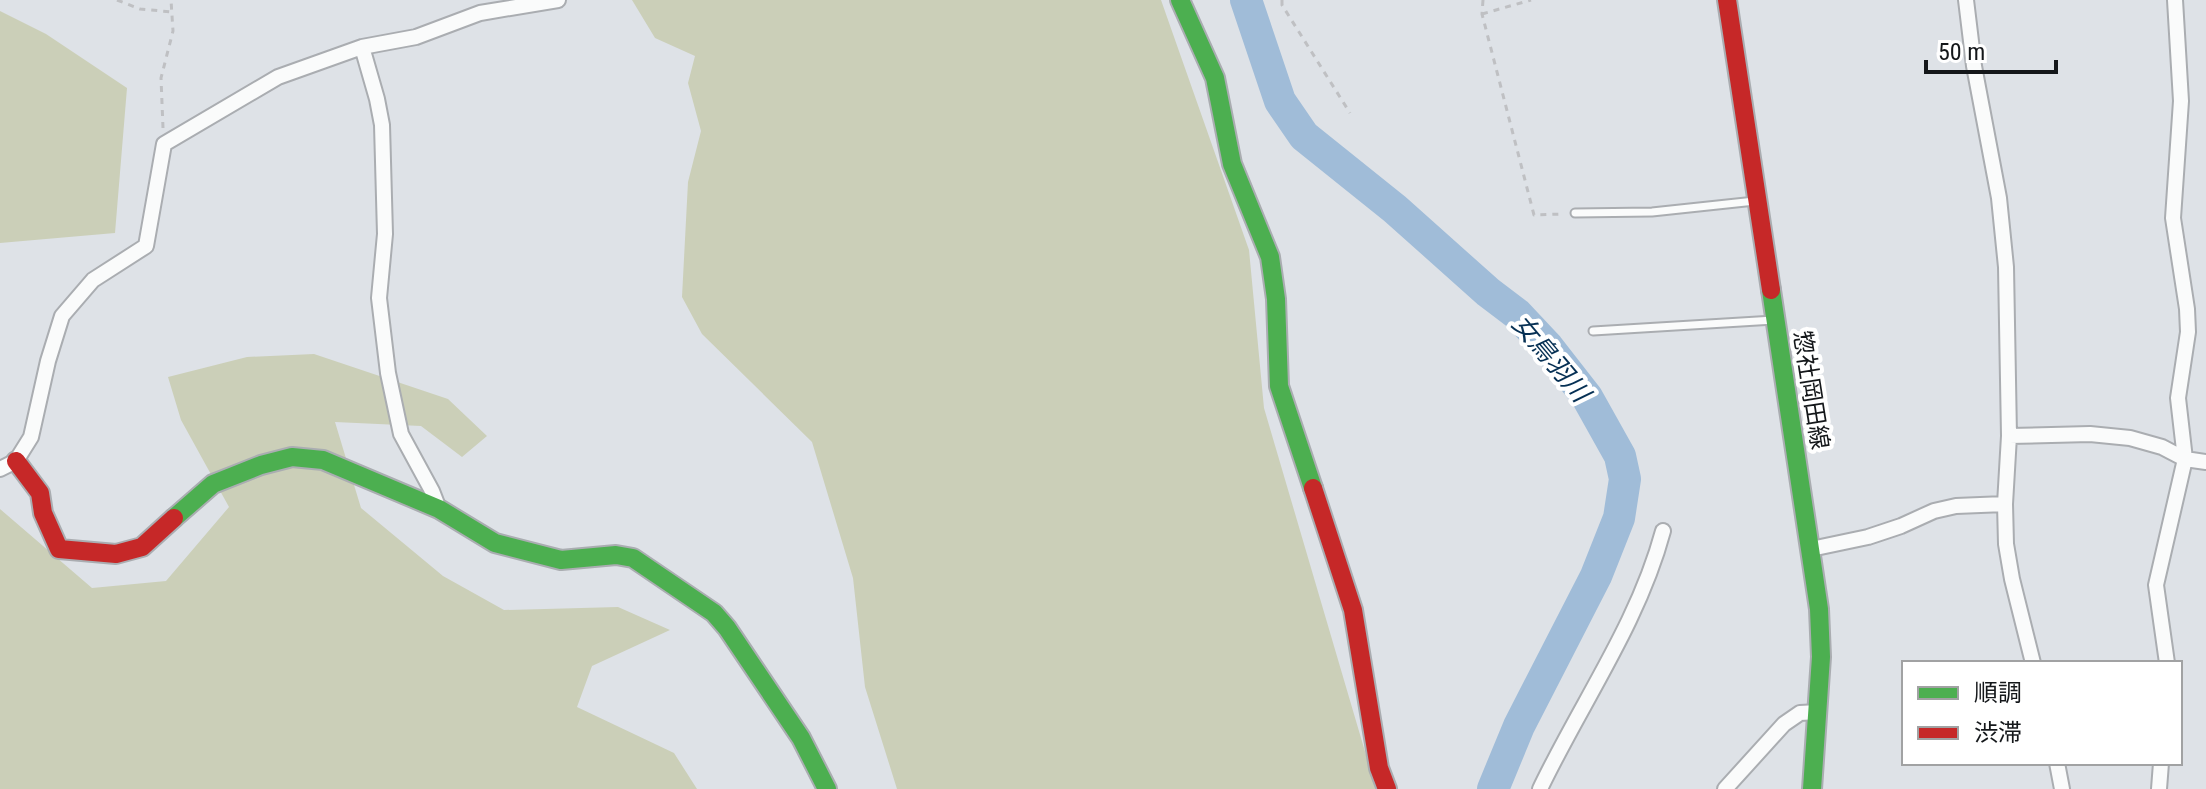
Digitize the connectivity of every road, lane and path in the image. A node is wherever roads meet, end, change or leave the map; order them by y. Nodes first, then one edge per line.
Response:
1 (117, 0) edge
2 (171, 0) edge
3 (558, 0) edge
4 (1180, 0) edge
5 (1282, 0) edge
6 (1483, 0) edge
7 (1531, 0) edge
8 (1727, 0) edge
9 (1966, 0) edge
10 (2175, 0) edge
11 (172, 12) junction
12 (1482, 14) junction
13 (362, 47) junction
14 (1350, 113) dead end
15 (164, 144) junction
16 (1757, 200) junction
17 (1575, 213) joint
18 (1776, 319) junction
19 (1593, 331) dead end
20 (2009, 436) junction
21 (2185, 459) junction
22 (2206, 462) edge
23 (8, 465) edge
24 (2005, 504) junction
25 (439, 509) junction
26 (1663, 531) dead end
27 (1811, 549) junction
28 (2032, 661) edge
29 (2167, 661) edge
30 (1818, 712) junction
31 (2057, 765) edge
32 (2161, 765) edge
33 (827, 789) edge
34 (1387, 789) edge
35 (1540, 789) edge
36 (1725, 789) edge
37 (1812, 789) edge
38 (2062, 789) edge
39 (2159, 789) edge

1 - 11 path
2 - 11 path
3 - 13 street
4 - 34 street
5 - 14 path
6 - 12 path
7 - 12 path
8 - 16 street, 惣社岡田線
9 - 20 street
10 - 21 street
11 - 15 path
12 - 17 path
13 - 15 street
13 - 25 street
15 - 23 street
16 - 17 lane
16 - 18 street, 惣社岡田線
18 - 19 lane
18 - 27 street, 惣社岡田線
20 - 21 street
20 - 24 street
21 - 22 street
21 - 29 street
23 - 25 street
24 - 27 street
24 - 28 street
25 - 33 street
26 - 35 street
27 - 30 street, 惣社岡田線
30 - 36 street
30 - 37 street, 惣社岡田線
31 - 38 street
32 - 39 street

